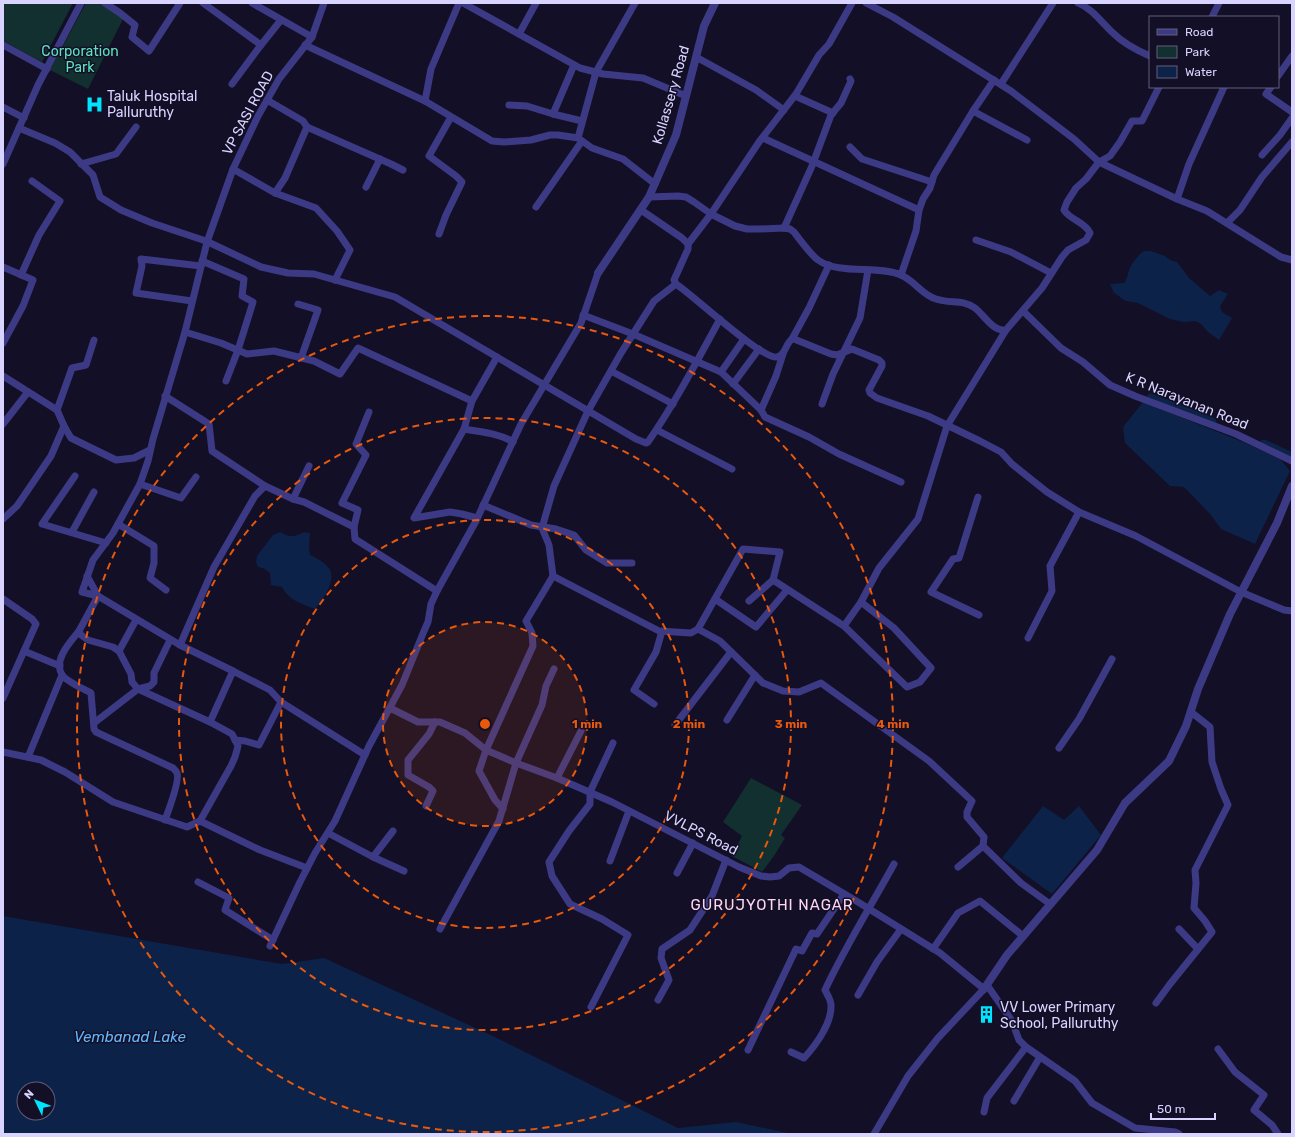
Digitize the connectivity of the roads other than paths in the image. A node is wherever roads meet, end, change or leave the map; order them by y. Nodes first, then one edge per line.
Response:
1 (81, 3) edge
2 (105, 3) edge
3 (180, 3) edge
4 (252, 3) edge
5 (324, 3) edge
6 (459, 3) edge
7 (463, 3) edge
8 (536, 3) edge
9 (635, 3) edge
10 (715, 3) edge
11 (852, 3) edge
12 (866, 3) edge
13 (1052, 3) edge
14 (1078, 3) edge
15 (208, 4) edge
16 (1216, 4) edge
17 (1212, 16) edge
18 (281, 20) junction
19 (519, 34) junction
20 (312, 37) junction
21 (3, 45) edge
22 (261, 45) junction
23 (305, 45) junction
24 (1149, 56) edge
25 (1292, 56) edge
26 (696, 57) junction
27 (574, 65) junction
28 (47, 69) junction
29 (596, 72) junction
30 (1279, 75) edge
31 (850, 79) dead end
32 (994, 80) junction
33 (232, 84) dead end
34 (1001, 84) junction
35 (1158, 88) edge
36 (1224, 88) edge
37 (1270, 88) edge
38 (686, 96) junction
39 (795, 96) junction
40 (267, 100) junction
41 (425, 101) junction
42 (510, 105) dead end
43 (3, 107) edge
44 (784, 110) junction
45 (973, 111) junction
46 (1292, 112) edge
47 (832, 113) junction
48 (553, 114) junction
49 (451, 117) junction
50 (24, 118) junction
51 (1292, 118) edge
52 (582, 121) junction
53 (136, 127) dead end
54 (307, 127) junction
55 (19, 128) junction
56 (763, 138) junction
57 (580, 140) junction
58 (1027, 140) dead end
59 (1292, 142) edge
60 (850, 147) dead end
61 (1262, 155) dead end
62 (380, 159) junction
63 (813, 162) junction
64 (1099, 162) junction
65 (3, 164) edge
66 (81, 164) junction
67 (233, 169) junction
68 (403, 170) dead end
69 (32, 181) dead end
70 (932, 182) junction
71 (655, 184) junction
72 (366, 187) dead end
73 (276, 194) junction
74 (649, 197) junction
75 (1177, 199) junction
76 (536, 207) dead end
77 (641, 210) junction
78 (919, 210) junction
79 (711, 214) junction
80 (1227, 223) junction
81 (784, 228) junction
82 (439, 234) dead end
83 (976, 240) dead end
84 (207, 242) junction
85 (688, 244) junction
86 (1292, 260) edge
87 (201, 264) junction
88 (829, 265) junction
89 (3, 267) edge
90 (868, 270) junction
91 (598, 273) joint
92 (1051, 273) junction
93 (21, 275) junction
94 (901, 275) junction
95 (335, 280) junction
96 (676, 284) junction
97 (192, 301) junction
98 (298, 304) dead end
99 (1023, 311) junction
100 (583, 315) junction
101 (720, 319) junction
102 (1006, 330) junction
103 (185, 332) junction
104 (633, 334) junction
105 (744, 339) junction
106 (792, 339) junction
107 (94, 340) dead end
108 (3, 343) edge
109 (759, 349) junction
110 (238, 350) junction
111 (844, 352) junction
112 (783, 354) junction
113 (497, 357) junction
114 (301, 358) junction
115 (697, 362) junction
116 (611, 371) junction
117 (721, 372) junction
118 (3, 376) edge
119 (226, 381) dead end
120 (733, 384) junction
121 (544, 385) junction
122 (28, 392) junction
123 (165, 396) junction
124 (472, 401) junction
125 (673, 404) junction
126 (822, 404) dead end
127 (57, 410) junction
128 (761, 410) junction
129 (588, 411) junction
130 (369, 412) dead end
131 (3, 424) edge
132 (64, 426) junction
133 (947, 426) junction
134 (464, 429) junction
135 (657, 430) junction
136 (512, 442) junction
137 (150, 450) junction
138 (1292, 461) edge
139 (309, 466) dead end
140 (732, 469) dead end
141 (75, 476) dead end
142 (196, 476) dead end
143 (901, 482) dead end
144 (140, 484) junction
145 (265, 486) junction
146 (1292, 486) edge
147 (94, 492) dead end
148 (978, 497) dead end
149 (293, 499) junction
150 (483, 505) junction
151 (1079, 512) junction
152 (3, 518) edge
153 (477, 518) junction
154 (118, 524) junction
155 (354, 527) junction
156 (542, 528) junction
157 (72, 532) junction
158 (106, 542) junction
159 (632, 563) dead end
160 (87, 576) junction
161 (553, 576) junction
162 (773, 580) junction
163 (166, 590) dead end
164 (437, 590) junction
165 (787, 590) junction
166 (1242, 592) junction
167 (98, 596) junction
168 (3, 599) edge
169 (715, 599) junction
170 (749, 601) dead end
171 (861, 602) junction
172 (1292, 611) edge
173 (979, 615) dead end
174 (136, 620) junction
175 (844, 626) junction
176 (698, 629) junction
177 (79, 631) junction
178 (662, 631) junction
179 (1028, 638) dead end
180 (170, 640) junction
181 (180, 645) junction
182 (24, 651) junction
183 (119, 651) junction
184 (731, 652) junction
185 (1112, 659) dead end
186 (60, 666) junction
187 (554, 669) dead end
188 (233, 671) junction
189 (62, 675) junction
190 (755, 675) junction
191 (138, 688) junction
192 (3, 698) edge
193 (281, 702) junction
194 (654, 704) dead end
195 (390, 708) junction
196 (1191, 712) junction
197 (727, 720) dead end
198 (210, 722) junction
199 (435, 722) junction
200 (94, 723) junction
201 (675, 725) dead end
202 (580, 731) dead end
203 (235, 740) junction
204 (613, 743) dead end
205 (1059, 748) dead end
206 (486, 750) junction
207 (3, 752) edge
208 (365, 755) junction
209 (28, 757) junction
210 (516, 763) junction
211 (557, 778) junction
212 (590, 792) junction
213 (426, 806) dead end
214 (503, 809) junction
215 (629, 811) junction
216 (166, 820) junction
217 (200, 822) junction
218 (393, 832) dead end
219 (328, 833) junction
220 (693, 843) junction
221 (983, 846) junction
222 (373, 856) junction
223 (726, 860) junction
224 (610, 861) dead end
225 (894, 864) dead end
226 (958, 867) dead end
227 (307, 868) junction
228 (404, 871) dead end
229 (677, 873) dead end
230 (198, 882) dead end
231 (844, 894) junction
232 (1050, 904) junction
233 (870, 909) junction
234 (440, 929) dead end
235 (901, 929) junction
236 (1179, 929) dead end
237 (1023, 936) junction
238 (933, 949) junction
239 (1198, 949) junction
240 (986, 987) junction
241 (858, 995) dead end
242 (658, 1000) dead end
243 (1156, 1003) dead end
244 (591, 1007) dead end
245 (1026, 1047) junction
246 (1218, 1049) dead end
247 (748, 1050) dead end
248 (791, 1052) dead end
249 (1040, 1057) junction
250 (1014, 1101) dead end
251 (984, 1112) dead end
252 (1134, 1131) edge
253 (874, 1134) edge
254 (1179, 1134) edge
255 (1278, 1134) edge

1 - 28 street
2 - 3 street
4 - 18 street
5 - 20 street, VP SASI ROAD
6 - 41 street
7 - 19 street
8 - 19 street
9 - 29 street
10 - 26 street, Kollassery Road
11 - 39 street
12 - 32 street
13 - 34 street
14 - 24 street
15 - 22 street
16 - 17 street
18 - 20 street
18 - 22 street
19 - 27 street
20 - 23 street, VP SASI ROAD
21 - 28 street
22 - 33 street
23 - 40 street, VP SASI ROAD
23 - 41 street
25 - 30 street
26 - 38 street, Kollassery Road
26 - 44 street
27 - 29 street
27 - 48 street
28 - 50 street
29 - 38 street
29 - 52 street
31 - 47 street
32 - 34 street
32 - 45 street
34 - 64 street
35 - 64 street
36 - 75 street
37 - 46 street
38 - 71 street, Kollassery Road
39 - 44 street
39 - 47 street
40 - 54 street
40 - 67 street, VP SASI ROAD
41 - 49 street
42 - 48 street
43 - 50 street
44 - 56 street
45 - 58 street
45 - 70 street
47 - 63 street
48 - 52 street
49 - 57 street
49 - 82 street
50 - 55 street
51 - 61 street
52 - 57 street
53 - 66 street
54 - 62 street
54 - 73 street
55 - 65 street
55 - 66 street
56 - 63 street
56 - 79 street
57 - 71 street
57 - 76 street
59 - 80 street
60 - 70 street
62 - 68 street
62 - 72 street
63 - 78 street
63 - 81 street
64 - 75 street
64 - 92 street
66 - 84 street
67 - 73 street
67 - 84 street, VP SASI ROAD
69 - 93 street
70 - 78 street
71 - 74 street, Kollassery Road
73 - 95 street
74 - 77 street, Kollassery Road
74 - 79 street
75 - 80 street
77 - 85 street
77 - 91 street, Kollassery Road
78 - 94 street
79 - 81 street
79 - 85 street
80 - 86 street
81 - 88 street
83 - 92 street
84 - 87 street, VP SASI ROAD
84 - 95 street
85 - 96 street
87 - 97 street, VP SASI ROAD
87 - 97 street
87 - 110 street
88 - 90 street
88 - 106 street
89 - 93 street
90 - 94 street
90 - 111 street
91 - 100 street
92 - 99 street
93 - 108 street
94 - 102 street
95 - 113 street
96 - 101 street
96 - 104 street
97 - 103 street, VP SASI ROAD
98 - 114 street
99 - 102 street
99 - 138 street, K R Narayanan Road
100 - 104 street
100 - 121 street
101 - 105 street
101 - 115 street
102 - 133 street
103 - 110 street
103 - 123 street, VP SASI ROAD
104 - 115 street
104 - 116 street
105 - 109 street
105 - 117 street
106 - 111 street
106 - 112 street
107 - 127 street
109 - 112 street
109 - 120 street
110 - 114 street
110 - 119 street
111 - 126 street
111 - 133 street
112 - 128 street
113 - 121 street
113 - 124 street
114 - 124 street
115 - 117 street
115 - 125 street
116 - 125 street
116 - 129 street
117 - 120 street
118 - 122 street
120 - 128 street
121 - 129 street
121 - 136 street
122 - 127 street
122 - 131 street
123 - 137 street, VP SASI ROAD
123 - 145 street
124 - 134 street
125 - 135 street
127 - 132 street
128 - 143 street
129 - 135 street
129 - 156 street
130 - 155 street
132 - 137 street
132 - 152 street
133 - 151 street
133 - 171 street
134 - 136 street
134 - 153 street
135 - 140 street
136 - 150 street
137 - 144 street, VP SASI ROAD
139 - 149 street
141 - 157 street
142 - 144 street
144 - 154 street, VP SASI ROAD
145 - 149 street
145 - 181 street
146 - 166 street
147 - 157 street
148 - 173 street
149 - 155 street
150 - 153 street
150 - 156 street
151 - 166 street
151 - 179 street
153 - 164 street
154 - 158 street, VP SASI ROAD
154 - 163 street
155 - 164 street
156 - 159 street
156 - 161 street
157 - 158 street
158 - 160 street, VP SASI ROAD
160 - 167 street
160 - 167 street, VP SASI ROAD
161 - 178 street
161 - 206 street
162 - 165 street
162 - 169 street
162 - 170 street
164 - 195 street
165 - 169 street
165 - 175 street
166 - 172 street
166 - 196 street
167 - 174 street
167 - 177 street
168 - 182 street
169 - 176 street
171 - 175 street
171 - 175 street
174 - 180 street
174 - 183 street
176 - 178 street
176 - 184 street
177 - 183 street
177 - 186 street
178 - 194 street
180 - 181 street
180 - 191 street
181 - 188 street
182 - 186 street
182 - 192 street
183 - 191 street
184 - 190 street
184 - 201 street
185 - 205 street
186 - 189 street
187 - 210 street
188 - 193 street
188 - 198 street
189 - 200 street
189 - 209 street
190 - 197 street
190 - 221 street
191 - 198 street
191 - 200 street
193 - 203 street
193 - 208 street
195 - 199 street, VVLPS Road
195 - 208 street
196 - 232 street
196 - 239 street
198 - 203 street
199 - 206 street, VVLPS Road
199 - 213 street
200 - 216 street
202 - 211 street
203 - 217 street
204 - 212 street
206 - 210 street, VVLPS Road
206 - 214 street
207 - 209 street
208 - 219 street
209 - 216 street
210 - 211 street, VVLPS Road
210 - 214 street
211 - 212 street, VVLPS Road
212 - 215 street, VVLPS Road
212 - 244 street
214 - 234 street
215 - 220 street, VVLPS Road
215 - 224 street
216 - 217 street
217 - 227 street
218 - 222 street
219 - 222 street
219 - 227 street
220 - 223 street, VVLPS Road
220 - 229 street
221 - 226 street
221 - 232 street
222 - 228 street
223 - 231 street, VVLPS Road
223 - 242 street
225 - 233 street
227 - 230 street
231 - 233 street, VVLPS Road
231 - 247 street
232 - 237 street
233 - 235 street, VVLPS Road
233 - 248 street
235 - 238 street, VVLPS Road
235 - 241 street
236 - 239 street
237 - 238 street
237 - 240 street
238 - 240 street, VVLPS Road
239 - 243 street
240 - 245 street, VVLPS Road
240 - 253 street
245 - 249 street
245 - 251 street
246 - 255 street
249 - 250 street
249 - 252 street
252 - 254 street

